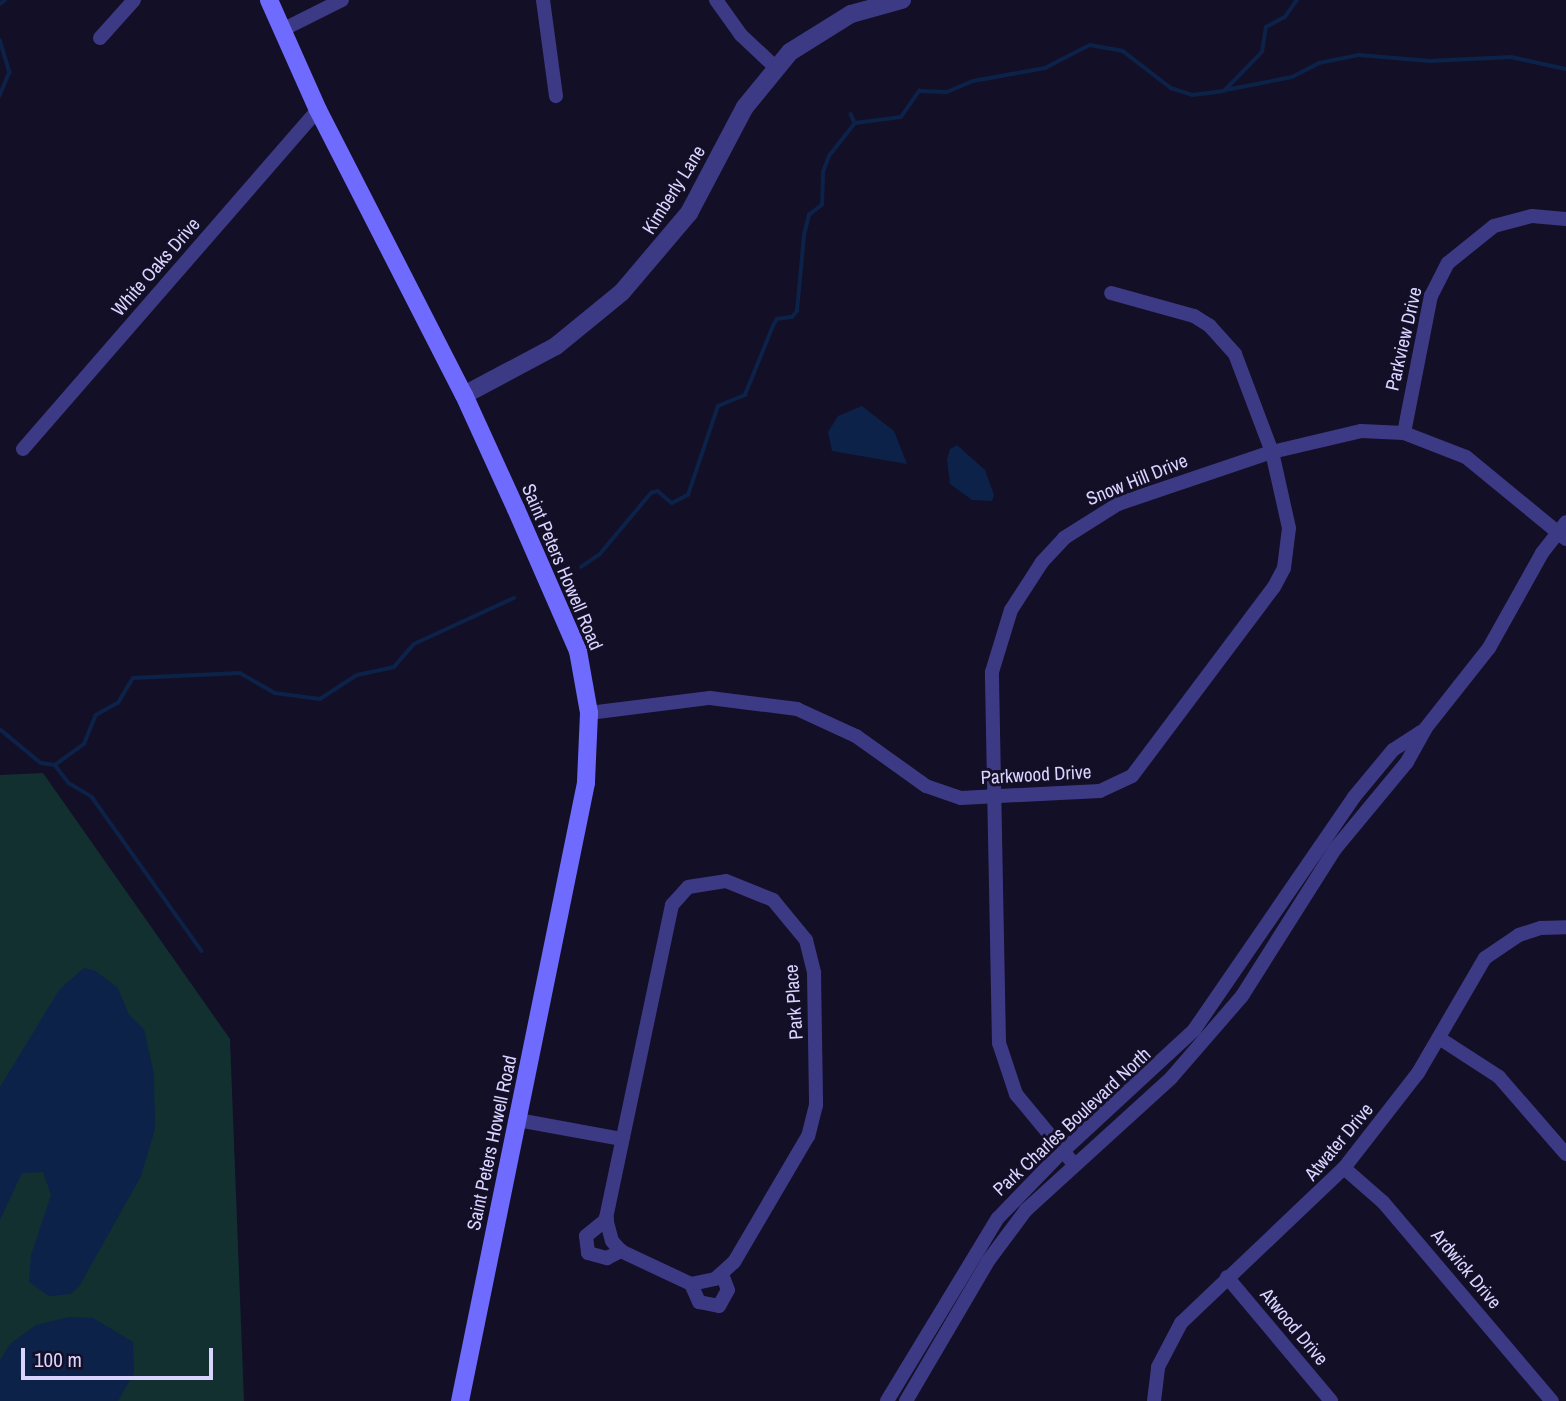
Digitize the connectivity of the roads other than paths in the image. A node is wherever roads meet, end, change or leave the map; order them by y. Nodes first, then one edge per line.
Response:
1 (134, 0) edge
2 (269, 0) edge
3 (342, 0) edge
4 (543, 0) edge
5 (716, 0) edge
6 (902, 0) edge
7 (282, 30) junction
8 (100, 38) dead end
9 (775, 66) junction
10 (556, 96) dead end
11 (318, 110) junction
12 (1566, 219) edge
13 (1111, 293) dead end
14 (464, 395) junction
15 (1404, 433) junction
16 (23, 449) dead end
17 (1272, 452) junction
18 (1563, 531) edge
19 (589, 713) junction
20 (1425, 729) junction
21 (992, 797) junction
22 (1566, 927) edge
23 (1228, 985) junction
24 (1242, 996) junction
25 (1439, 1038) junction
26 (518, 1120) junction
27 (622, 1139) junction
28 (1062, 1152) junction
29 (1566, 1154) edge
30 (1073, 1163) junction
31 (1344, 1168) junction
32 (607, 1219) junction
33 (621, 1251) junction
34 (722, 1274) junction
35 (1227, 1278) junction
36 (691, 1284) junction
37 (460, 1401) edge
38 (887, 1401) edge
39 (906, 1401) edge
40 (1154, 1401) edge
41 (1331, 1401) edge
42 (1552, 1401) edge

1 - 8 street
2 - 7 main road, Saint Peters Howell Road
3 - 7 street
4 - 10 street
5 - 9 street
6 - 9 street, Kimberly Lane
7 - 11 main road, Saint Peters Howell Road
9 - 14 street, Kimberly Lane
11 - 14 main road, Saint Peters Howell Road
11 - 16 street, White Oaks Drive
12 - 15 street, Parkview Drive
13 - 17 street, Parkwood Drive
14 - 19 main road, Saint Peters Howell Road
15 - 17 street, Snow Hill Drive
15 - 18 street, Snow Hill Drive
17 - 21 street, Snow Hill Drive
17 - 21 street, Parkwood Drive
18 - 20 street, Park Charles Boulevard North
19 - 21 street, Parkwood Drive
19 - 26 main road, Saint Peters Howell Road
20 - 23 street, Park Charles Boulevard North
20 - 24 street, Park Charles Boulevard North
21 - 28 street, Snow Hill Drive
22 - 25 street, Atwater Drive
23 - 24 street
23 - 28 street, Park Charles Boulevard North
24 - 30 street, Park Charles Boulevard North
25 - 29 street
25 - 31 street, Atwater Drive
26 - 27 street
26 - 37 main road, Saint Peters Howell Road
27 - 32 street, Park Place
27 - 34 street, Park Place
28 - 30 street, Snow Hill Drive
28 - 38 street, Park Charles Boulevard North
30 - 39 street, Park Charles Boulevard North
31 - 35 street, Atwater Drive
31 - 42 street, Ardwick Drive
32 - 33 street
32 - 33 street, Park Place
33 - 36 street, Park Place
34 - 36 street
34 - 36 street, Park Place
35 - 40 street, Atwater Drive
35 - 41 street, Atwood Drive

